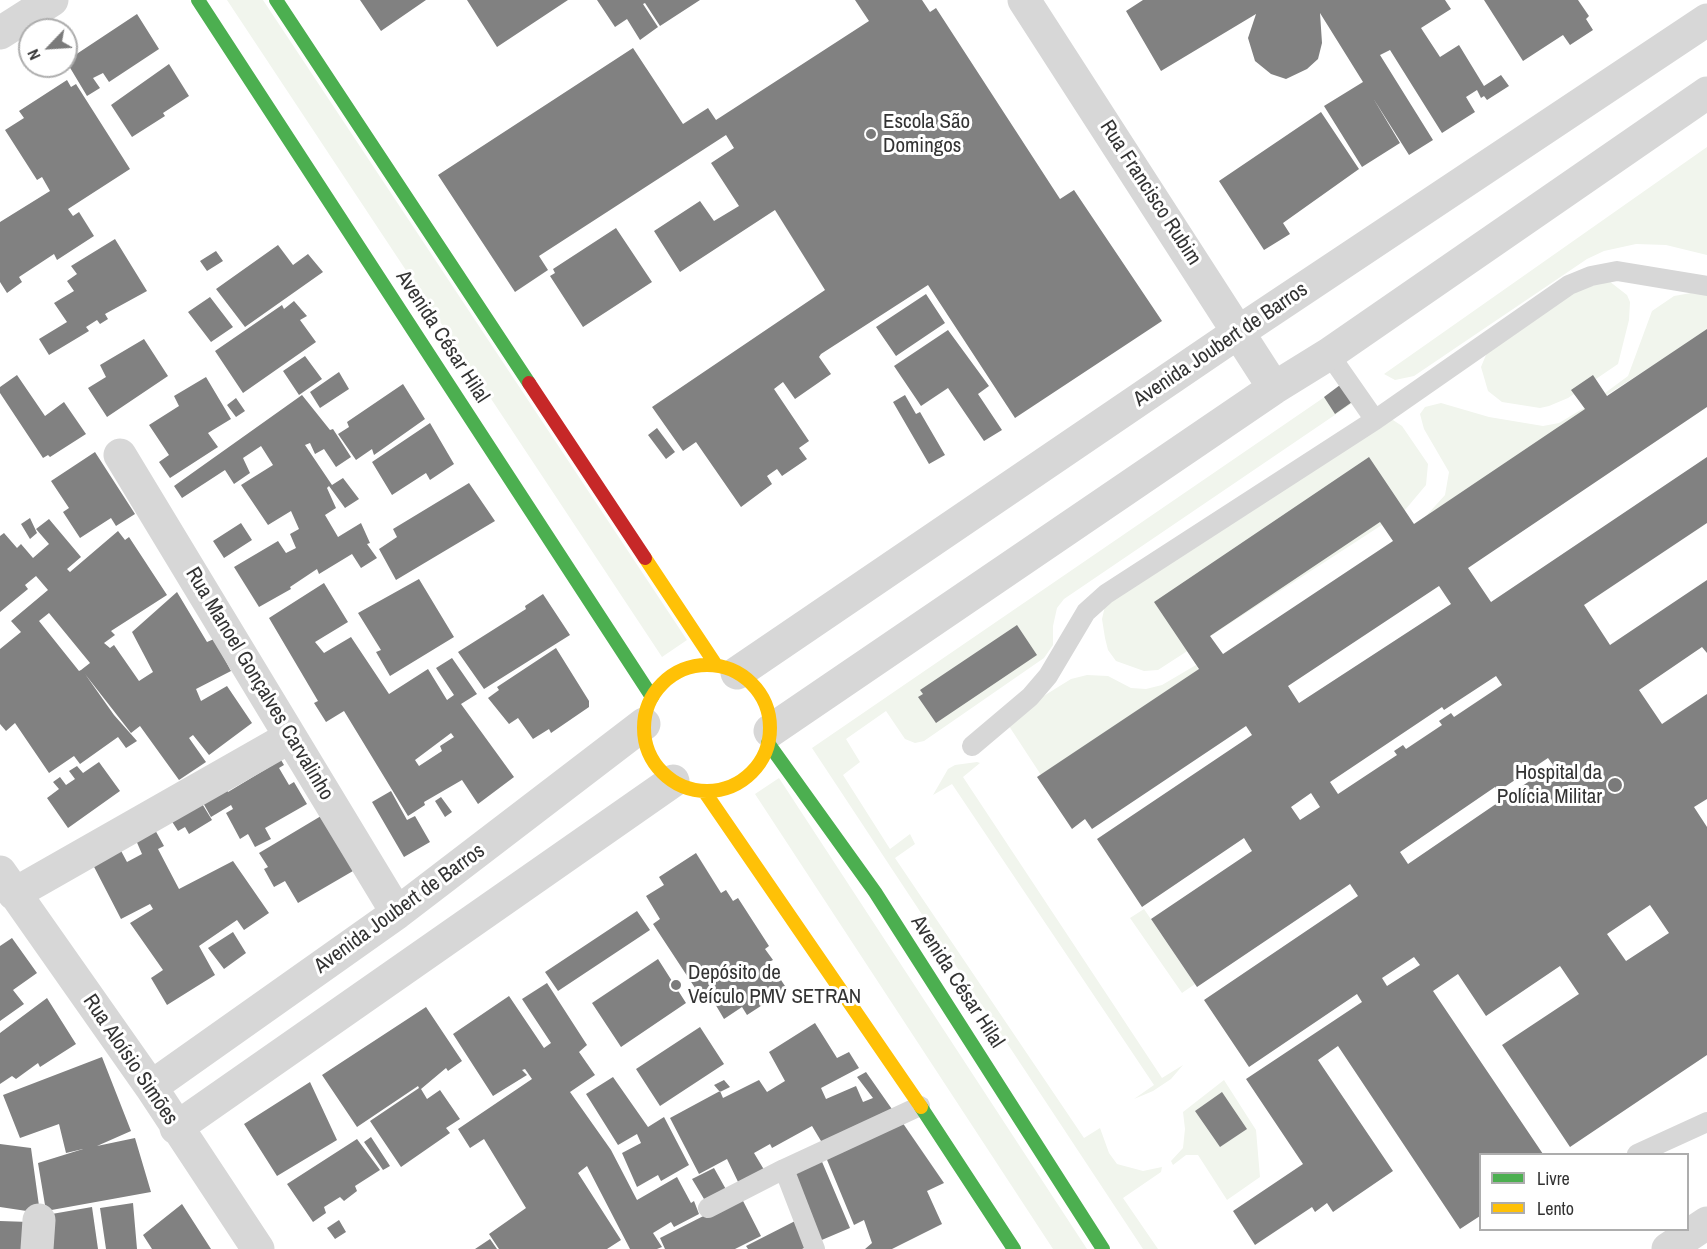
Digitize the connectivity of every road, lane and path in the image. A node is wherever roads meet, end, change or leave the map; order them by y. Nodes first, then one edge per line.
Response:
1 (52, 0) edge
2 (198, 0) edge
3 (276, 0) edge
4 (1024, 0) edge
5 (1707, 20) edge
6 (0, 33) edge
7 (1707, 93) edge
8 (1707, 286) edge
9 (1240, 332) junction
10 (1329, 354) junction
11 (1274, 388) junction
12 (1375, 420) junction
13 (120, 455) dead end
14 (727, 669) junction
15 (648, 711) junction
16 (290, 737) junction
17 (769, 737) junction
18 (972, 746) dead end
19 (673, 782) junction
20 (704, 791) junction
21 (7, 883) edge
22 (397, 914) junction
23 (151, 1087) junction
24 (920, 1106) junction
25 (1707, 1122) edge
26 (176, 1128) junction
27 (1641, 1153) edge
28 (784, 1169) junction
29 (708, 1208) dead end
30 (1707, 1223) edge
31 (258, 1249) edge
32 (815, 1249) edge
33 (1014, 1249) edge
34 (1103, 1249) edge
35 (1668, 1249) edge

1 - 6 street
2 - 15 street, Avenida César Hilal
3 - 14 street
4 - 9 street, Rua Francisco Rubim
5 - 9 street, Avenida Joubert de Barros
7 - 10 street
8 - 12 lane
9 - 11 street, Rua Francisco Rubim
9 - 14 street, Avenida Joubert de Barros
10 - 11 street
10 - 12 lane
11 - 17 street
12 - 18 lane
13 - 16 street, Rua Manoel Gonçalves Carvalinho
14 - 15 street
14 - 17 street
15 - 19 street
15 - 22 street, Avenida Joubert de Barros
16 - 21 street
16 - 22 street, Rua Manoel Gonçalves Carvalinho
17 - 20 street
17 - 34 street, Avenida César Hilal
19 - 20 street
19 - 26 street
20 - 24 street
21 - 23 street, Rua Aloísio Simões
22 - 23 street, Avenida Joubert de Barros
23 - 26 street, Rua Aloísio Simões
24 - 28 lane
24 - 33 street
25 - 27 lane
26 - 31 street, Rua Aloísio Simões
28 - 29 lane
28 - 32 lane
30 - 35 street

